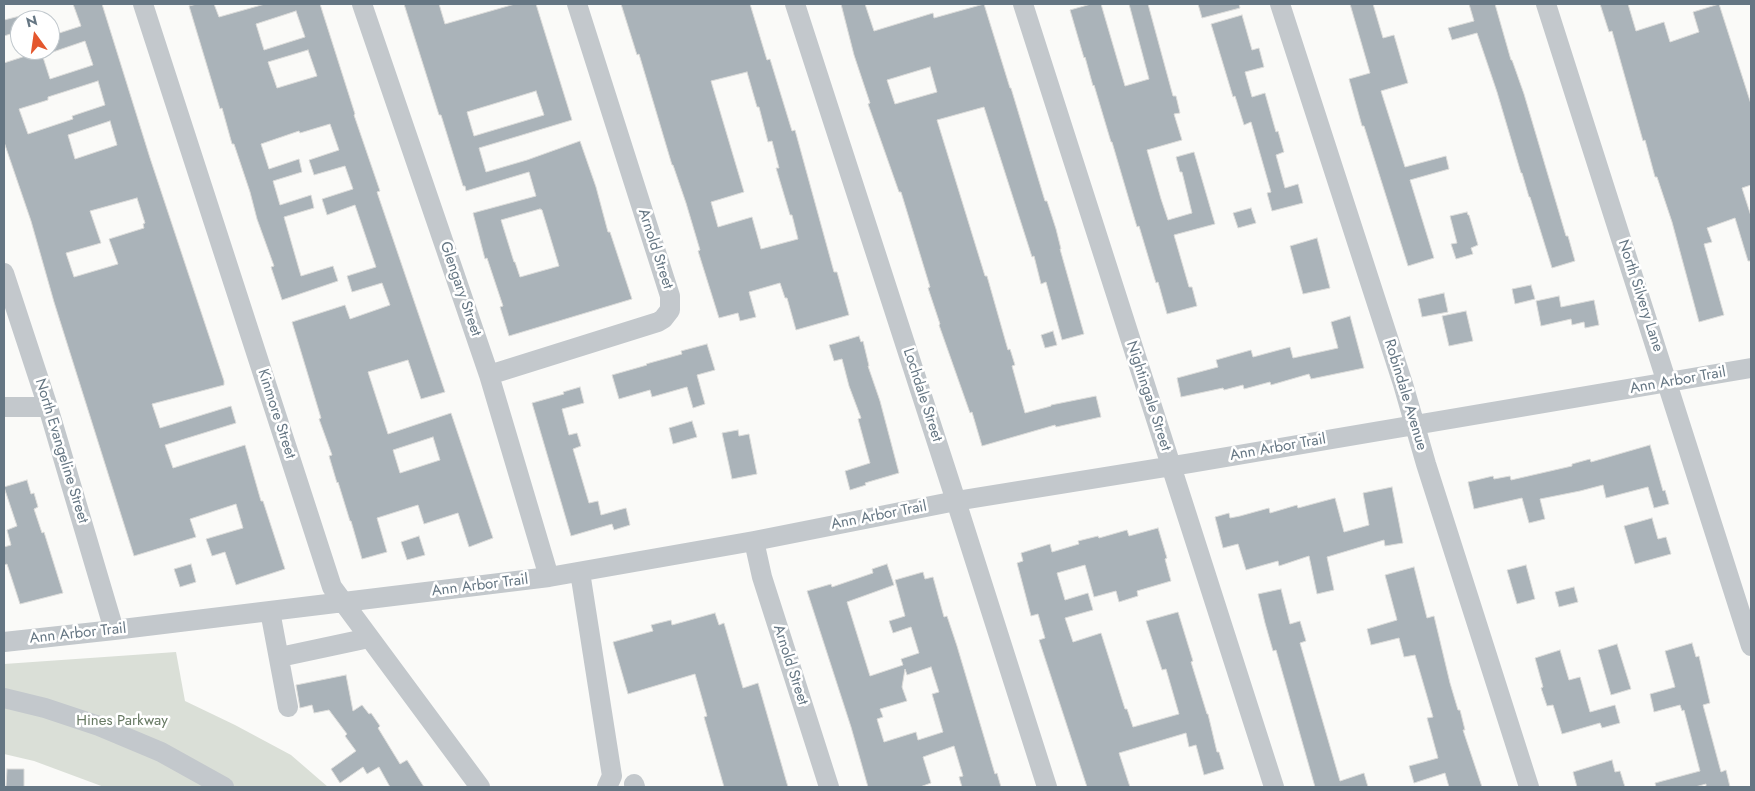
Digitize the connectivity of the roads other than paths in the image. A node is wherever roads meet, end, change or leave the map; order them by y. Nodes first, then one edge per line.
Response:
1 (143, 4) edge
2 (362, 4) edge
3 (577, 4) edge
4 (794, 4) edge
5 (1023, 4) edge
6 (1280, 4) edge
7 (1546, 4) edge
8 (4, 273) edge
9 (1751, 368) edge
10 (489, 375) junction
11 (1668, 383) junction
12 (4, 407) edge
13 (48, 407) junction
14 (1416, 425) junction
15 (1171, 467) junction
16 (956, 500) junction
17 (754, 541) junction
18 (580, 572) junction
19 (549, 577) junction
20 (343, 602) junction
21 (270, 611) junction
22 (114, 630) junction
23 (369, 638) junction
24 (4, 642) edge
25 (1751, 646) edge
26 (280, 657) junction
27 (4, 698) edge
28 (288, 708) dead end
29 (609, 781) edge
30 (224, 787) edge
31 (480, 787) edge
32 (829, 787) edge
33 (1047, 787) edge
34 (1274, 787) edge
35 (1529, 787) edge

1 - 20 street, Kinmore Street
2 - 10 street, Glengary Street
3 - 10 street, Arnold Street
4 - 16 street, Lochdale Street
5 - 15 street, Nightingale Street
6 - 14 street, Robindale Avenue
7 - 11 street, North Silvery Lane
8 - 13 street, North Evangeline Street
9 - 11 street, Ann Arbor Trail
10 - 19 street, Glengary Street
11 - 14 street, Ann Arbor Trail
11 - 25 street, North Silvery Lane
12 - 13 street
13 - 22 street, North Evangeline Street
14 - 15 street, Ann Arbor Trail
14 - 35 street, Robindale Avenue
15 - 16 street, Ann Arbor Trail
15 - 34 street, Nightingale Street
16 - 17 street, Ann Arbor Trail
16 - 33 street, Lochdale Street
17 - 18 street, Ann Arbor Trail
17 - 32 street, Arnold Street
18 - 19 street, Ann Arbor Trail
18 - 29 street
19 - 20 street, Ann Arbor Trail
20 - 21 street, Ann Arbor Trail
20 - 23 street, Kinmore Street
21 - 22 street, Ann Arbor Trail
21 - 26 street
22 - 24 street, Ann Arbor Trail
23 - 26 street
23 - 31 street, Kinmore Street
26 - 28 street
27 - 30 street

